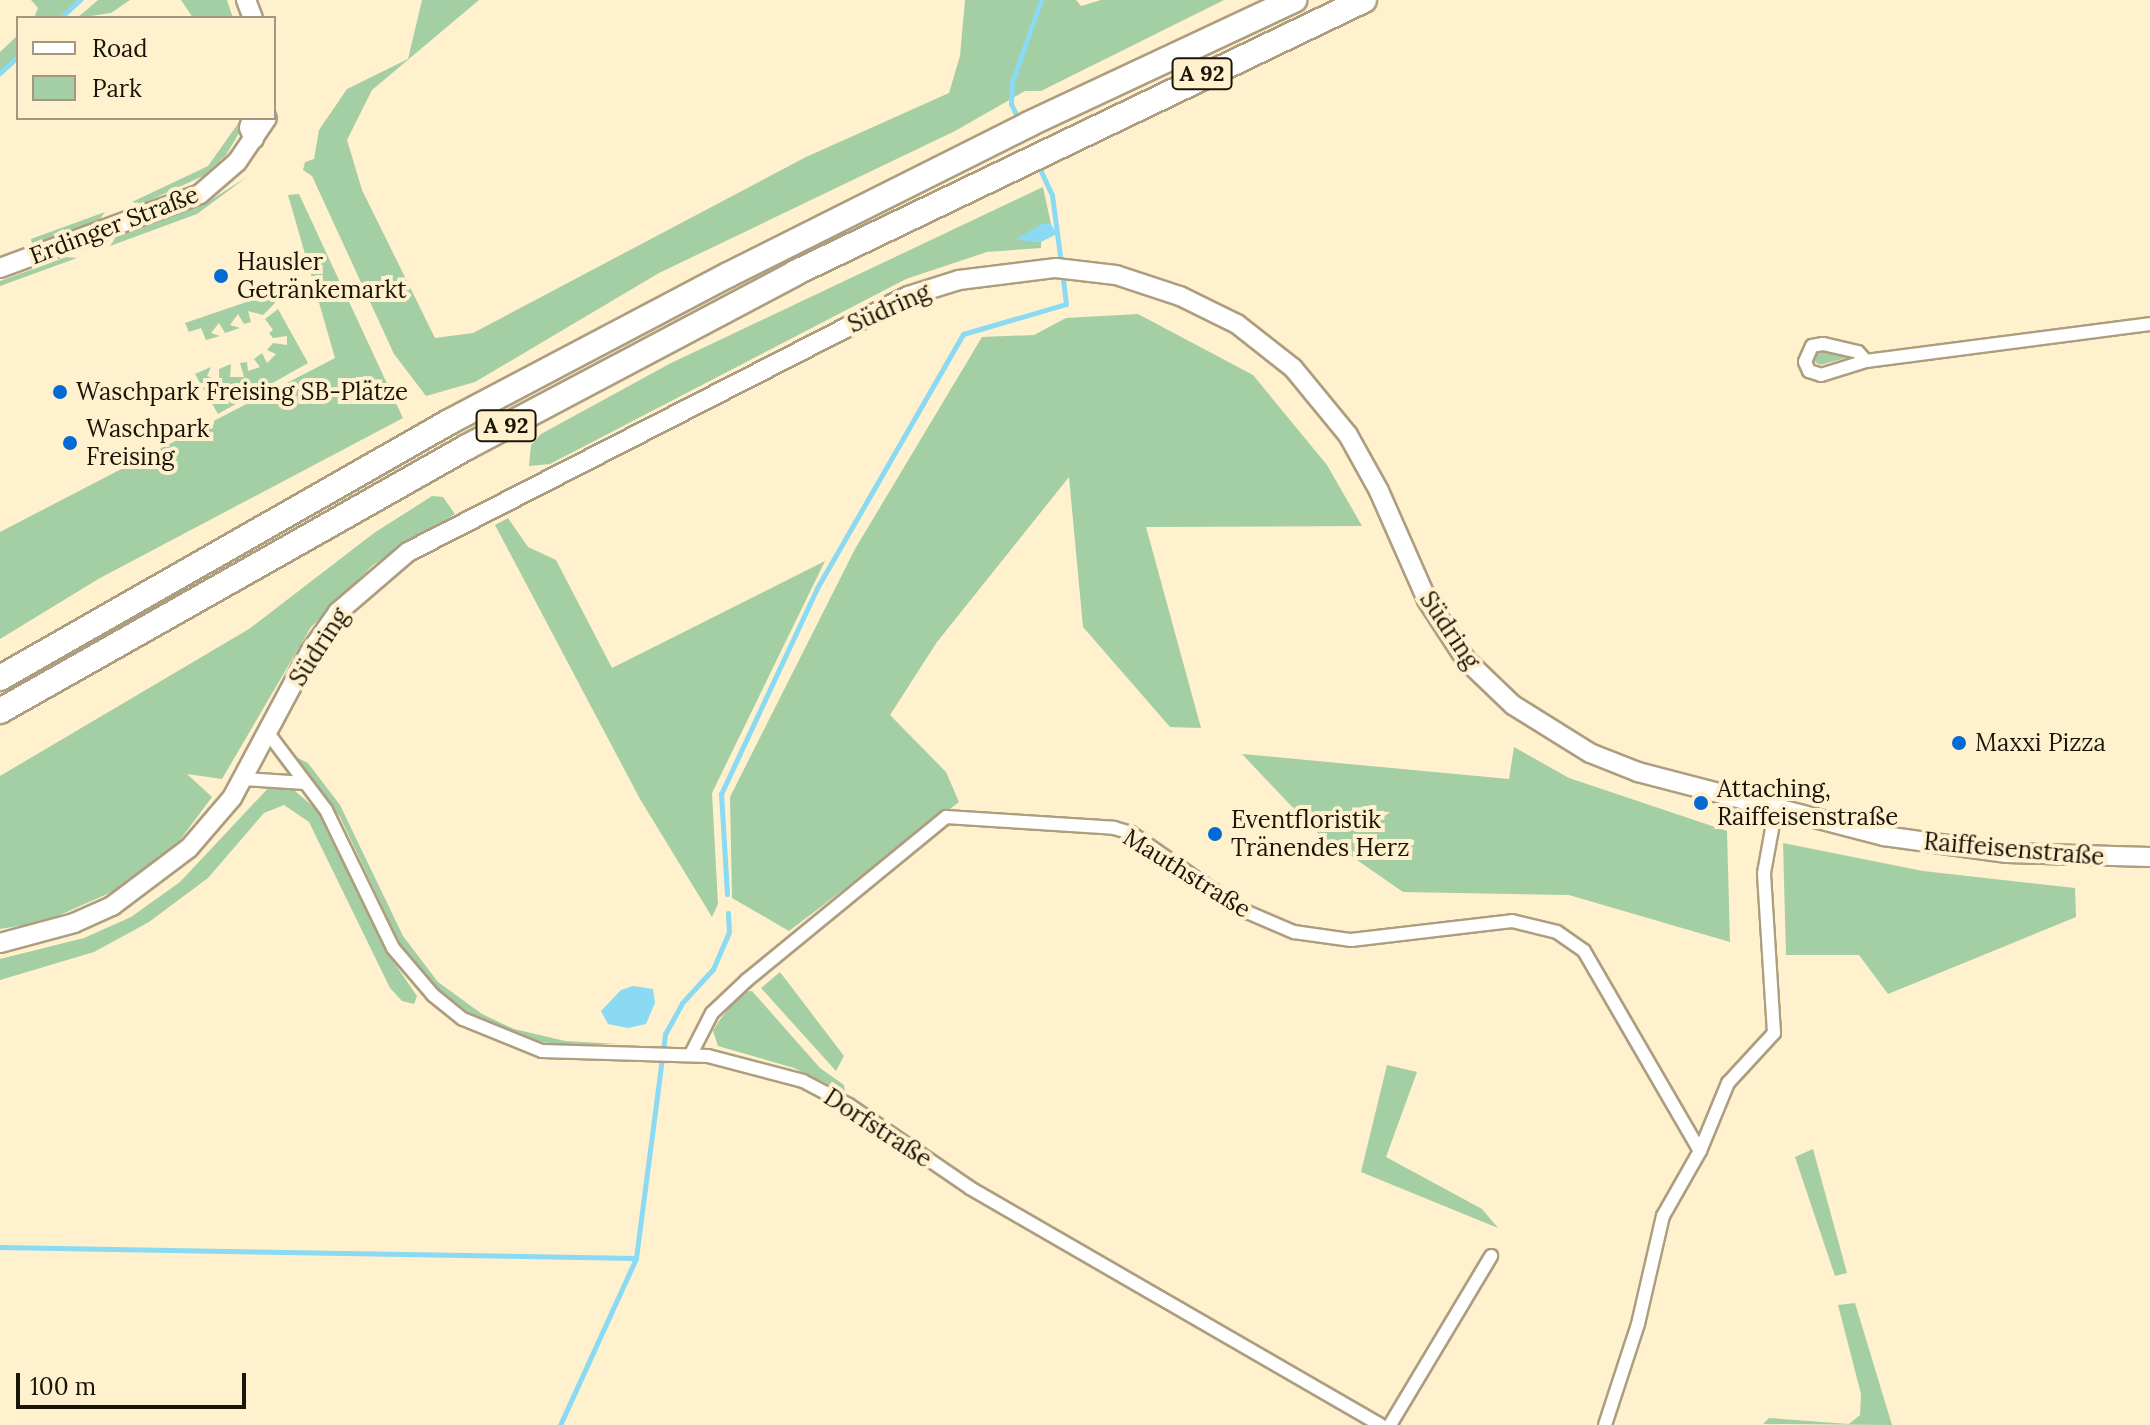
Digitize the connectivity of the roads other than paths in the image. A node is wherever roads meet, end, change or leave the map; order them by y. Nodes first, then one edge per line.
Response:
1 (1294, 0) edge
2 (1364, 0) edge
3 (251, 120) edge
4 (266, 120) edge
5 (254, 139) junction
6 (0, 268) edge
7 (2150, 324) edge
8 (1866, 361) dead end
9 (0, 678) edge
10 (0, 711) edge
11 (268, 733) junction
12 (244, 779) junction
13 (305, 783) junction
14 (1776, 807) junction
15 (2150, 857) edge
16 (0, 943) edge
17 (691, 1054) junction
18 (1700, 1151) junction
19 (1491, 1256) dead end
20 (1381, 1425) edge
21 (1390, 1425) edge
22 (1605, 1425) edge

1 - 9 highway, A 92
2 - 10 highway, A 92
3 - 5 main road
4 - 5 main road, Erdinger Straße
5 - 6 main road, Erdinger Straße
7 - 8 street
11 - 12 main road, Südring
11 - 13 street, Dorfstraße
11 - 14 main road, Südring
12 - 13 street
12 - 16 main road, Südring
13 - 17 street, Dorfstraße
14 - 15 main road, Raiffeisenstraße
14 - 18 street
17 - 18 street, Mauthstraße
17 - 20 street, Dorfstraße
18 - 22 street
19 - 21 street

